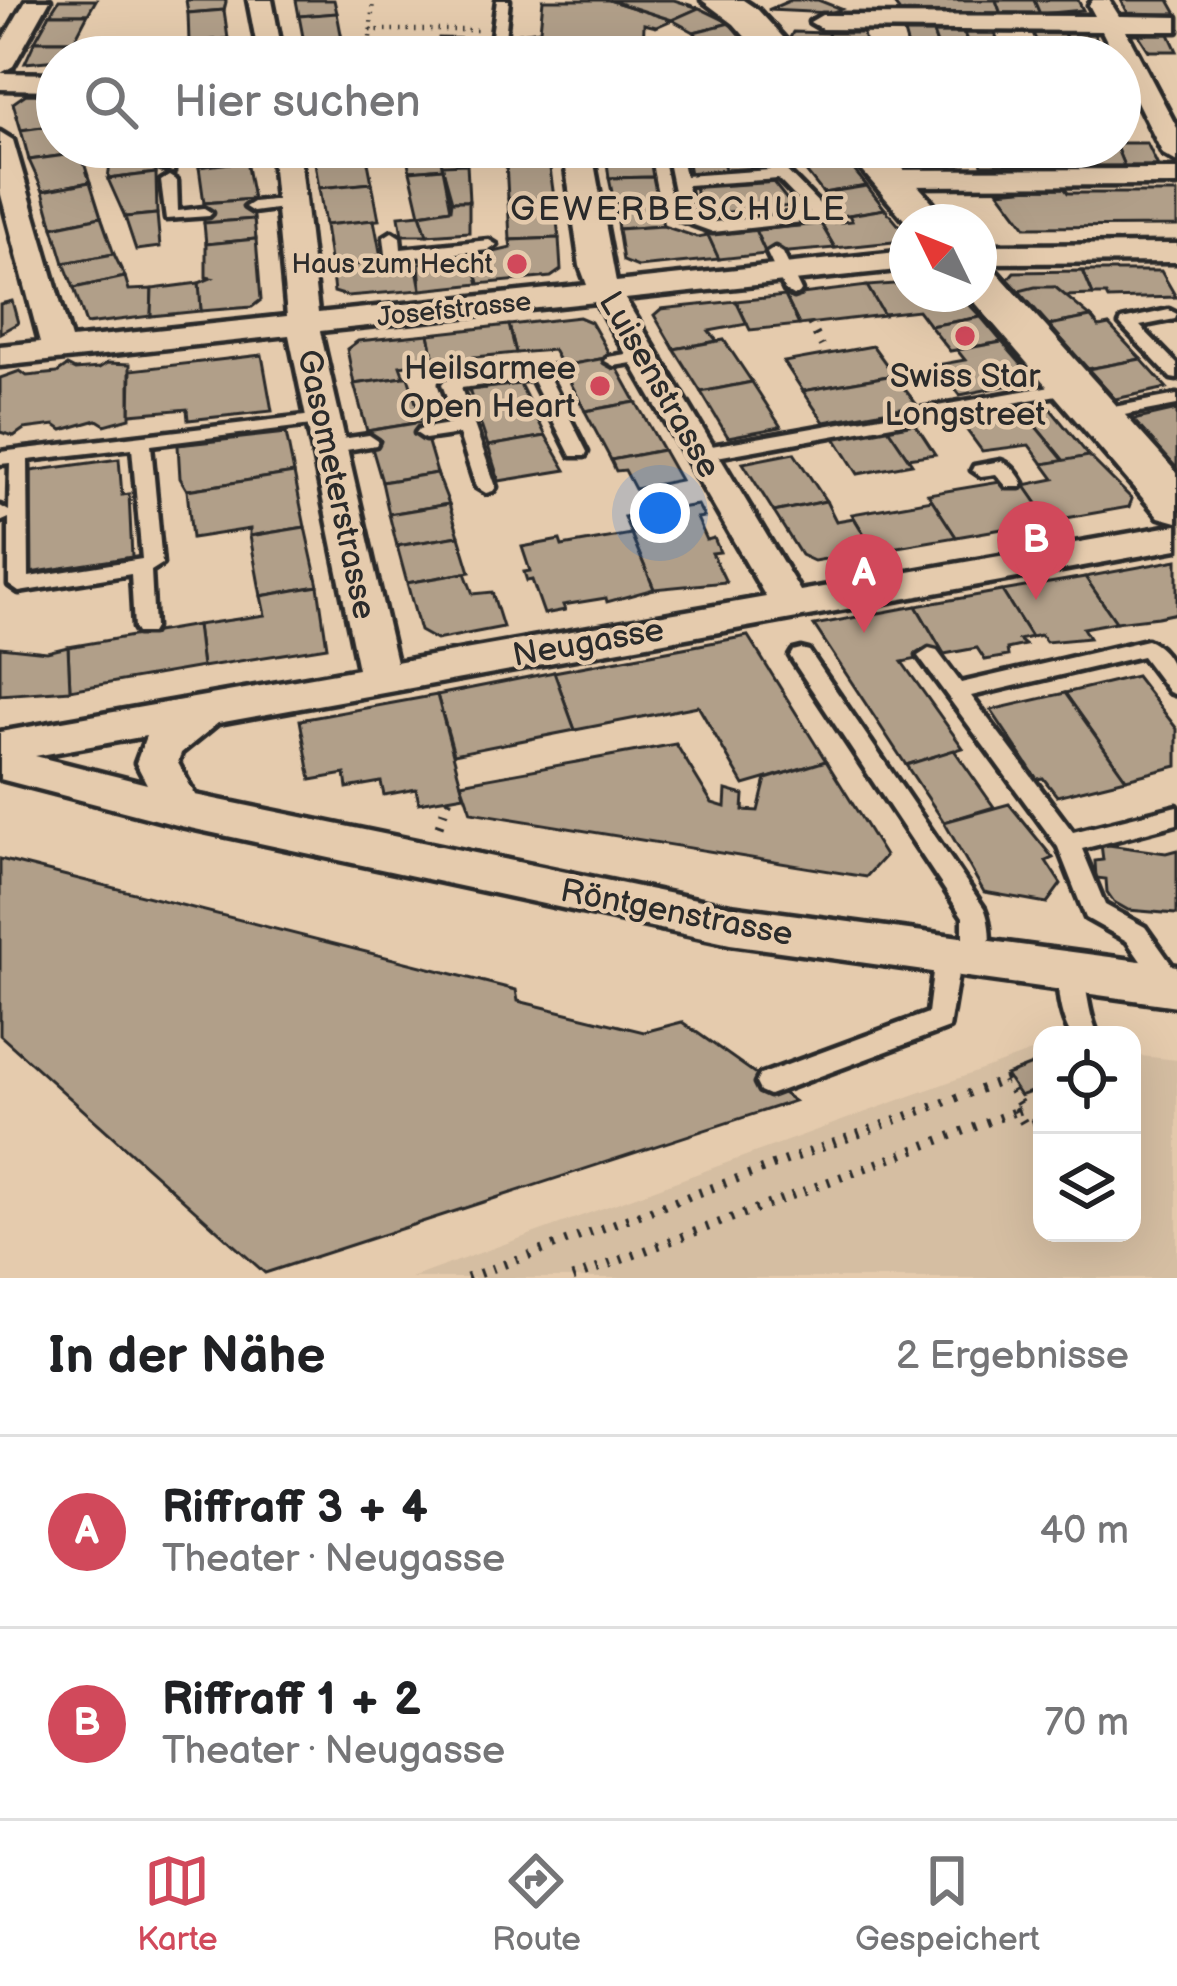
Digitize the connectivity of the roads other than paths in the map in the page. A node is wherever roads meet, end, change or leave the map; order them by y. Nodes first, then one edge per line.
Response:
1 (38, 0) edge
2 (260, 0) edge
3 (503, 0) edge
4 (737, 6) edge
5 (1105, 12) edge
6 (823, 22) dead end
7 (1177, 24) edge
8 (267, 36) edge
9 (498, 36) edge
10 (764, 36) edge
11 (1141, 64) edge
12 (0, 66) edge
13 (0, 81) edge
14 (36, 82) edge
15 (1164, 97) edge
16 (0, 140) edge
17 (1177, 154) edge
18 (169, 168) edge
19 (288, 168) edge
20 (580, 168) edge
21 (677, 168) edge
22 (776, 168) edge
23 (881, 168) edge
24 (996, 168) edge
25 (782, 174) junction
26 (1177, 177) edge
27 (680, 181) junction
28 (292, 202) junction
29 (912, 204) edge
30 (253, 207) dead end
31 (204, 213) dead end
32 (392, 237) dead end
33 (489, 245) dead end
34 (1177, 253) edge
35 (997, 254) edge
36 (889, 262) edge
37 (605, 292) junction
38 (997, 300) edge
39 (1169, 315) dead end
40 (306, 325) junction
41 (58, 350) junction
42 (0, 356) edge
43 (564, 370) dead end
44 (538, 374) junction
45 (1177, 374) edge
46 (1177, 400) edge
47 (1086, 401) junction
48 (466, 427) junction
49 (325, 433) junction
50 (425, 433) dead end
51 (141, 441) junction
52 (370, 441) dead end
53 (578, 452) dead end
54 (700, 454) junction
55 (9, 457) edge
56 (981, 470) dead end
57 (1014, 483) dead end
58 (486, 487) dead end
59 (1177, 505) edge
60 (1040, 523) dead end
61 (1177, 537) edge
62 (1063, 556) junction
63 (141, 566) junction
64 (789, 604) junction
65 (145, 628) dead end
66 (802, 656) dead end
67 (929, 656) dead end
68 (380, 678) junction
69 (1177, 687) edge
70 (956, 692) junction
71 (212, 707) junction
72 (0, 747) edge
73 (0, 763) edge
74 (181, 809) junction
75 (1177, 815) edge
76 (1068, 843) junction
77 (962, 958) junction
78 (1070, 974) junction
79 (1174, 986) edge
80 (1079, 1026) edge
81 (770, 1083) dead end

1 - 12 street
2 - 8 street
3 - 9 lane
4 - 10 street
5 - 6 street
5 - 7 street
11 - 15 street
13 - 14 street
15 - 17 street
16 - 41 street
18 - 31 lane
19 - 28 street, Gasometerstrasse
20 - 37 street, Luisenstrasse
21 - 27 lane
22 - 25 lane
23 - 29 street
24 - 26 street
25 - 27 lane
25 - 27 lane
28 - 30 lane
28 - 40 street, Gasometerstrasse
32 - 33 lane
34 - 35 street
36 - 37 street, Josefstrasse
37 - 40 street, Josefstrasse
37 - 54 street, Luisenstrasse
38 - 47 street
39 - 45 lane
40 - 41 street, Josefstrasse
40 - 49 street, Gasometerstrasse
41 - 42 street, Josefstrasse
43 - 44 lane
44 - 48 lane
44 - 53 lane
46 - 47 lane
47 - 54 lane
47 - 59 street
48 - 50 lane
48 - 58 lane
49 - 51 lane
49 - 52 lane
49 - 68 street, Gasometerstrasse
51 - 55 lane
51 - 63 lane
54 - 64 street, Luisenstrasse
55 - 63 lane
56 - 57 lane
60 - 62 lane
61 - 62 street, Neugasse
62 - 64 street, Neugasse
63 - 65 lane
64 - 68 street, Neugasse
66 - 77 lane
67 - 70 lane
68 - 71 street, Neugasse
69 - 70 lane
70 - 76 lane
71 - 72 street, Neugasse
71 - 74 street
73 - 74 street, Röntgenstrasse
74 - 77 street, Röntgenstrasse
75 - 76 lane
76 - 79 lane
77 - 78 street, Röntgenstrasse
77 - 81 lane
78 - 79 street, Röntgenstrasse
78 - 80 lane

